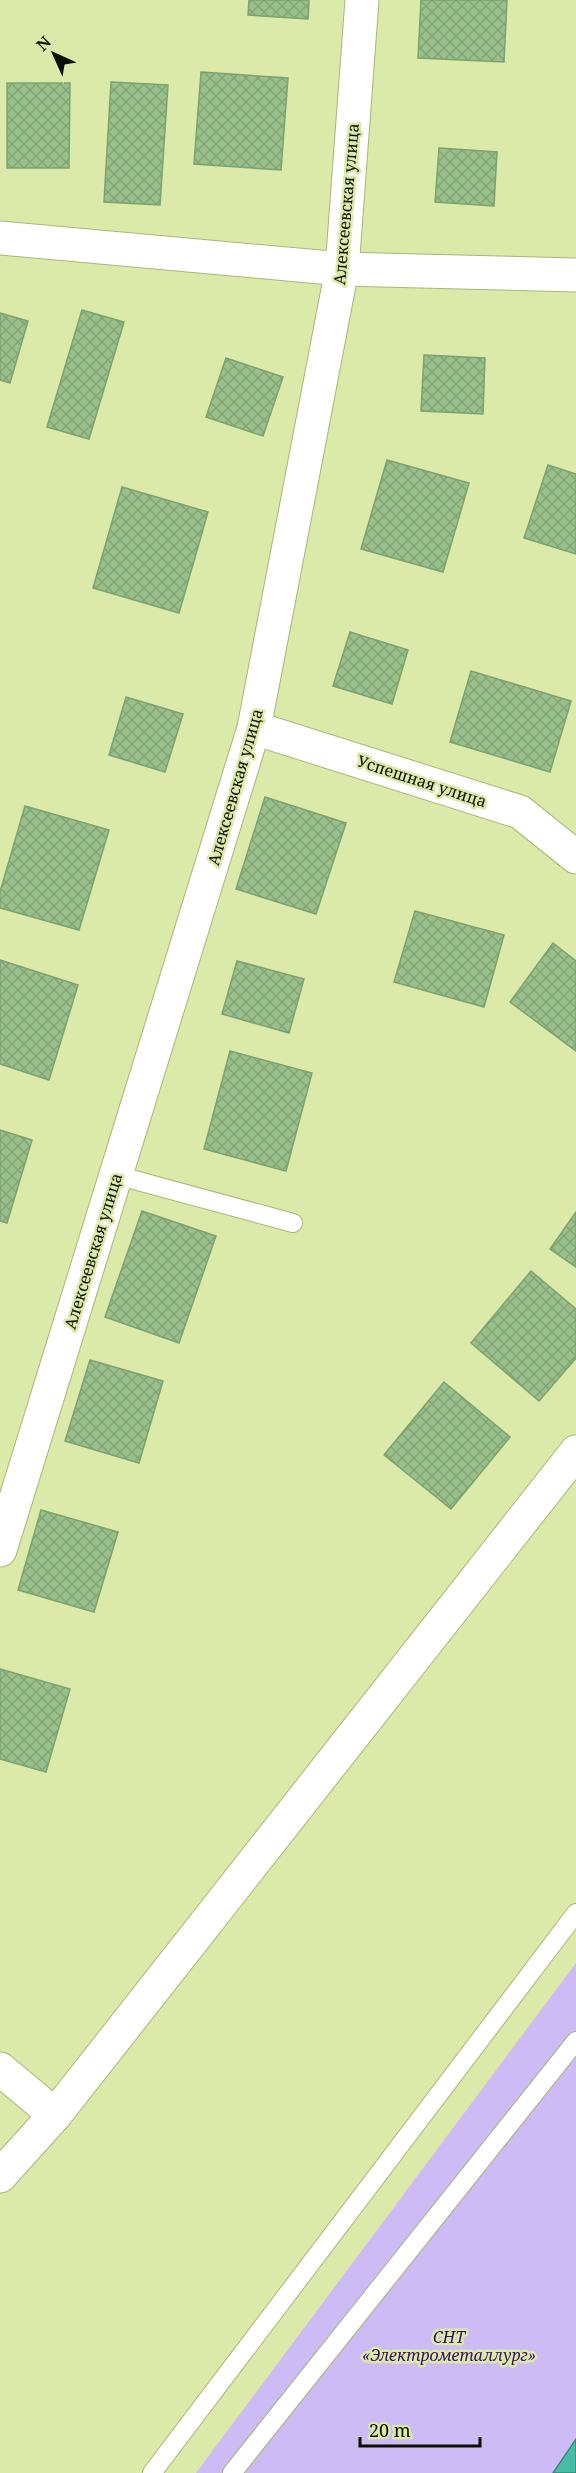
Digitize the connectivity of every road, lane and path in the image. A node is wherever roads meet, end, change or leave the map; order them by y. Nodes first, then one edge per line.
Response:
1 (362, 0) edge
2 (0, 238) edge
3 (342, 268) junction
4 (576, 275) edge
5 (254, 728) junction
6 (576, 857) edge
7 (116, 1175) junction
8 (294, 1223) dead end
9 (576, 1452) edge
10 (0, 1550) edge
11 (576, 1913) edge
12 (576, 2041) edge
13 (0, 2069) edge
14 (55, 2115) junction
15 (0, 2176) edge
16 (152, 2473) edge
17 (232, 2473) edge

1 - 3 street, Алексеевская улица
2 - 3 street
3 - 4 street
3 - 5 street, Алексеевская улица
5 - 6 street, Успешная улица
5 - 7 street, Алексеевская улица
7 - 8 lane
7 - 10 street, Алексеевская улица
9 - 14 street
11 - 16 lane
12 - 17 lane
13 - 14 street
14 - 15 street

